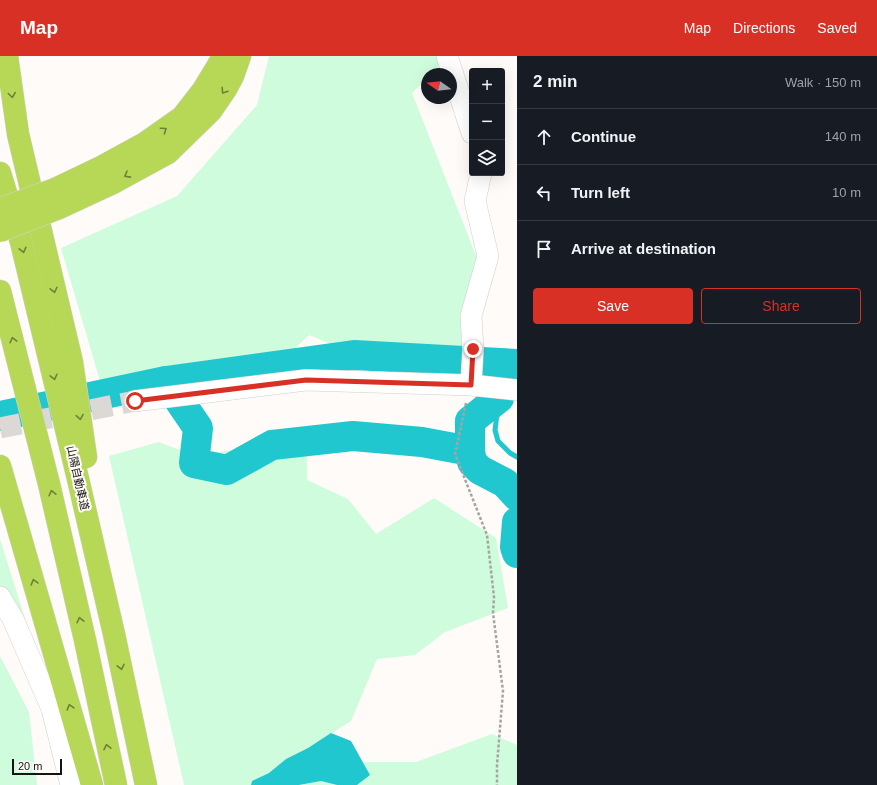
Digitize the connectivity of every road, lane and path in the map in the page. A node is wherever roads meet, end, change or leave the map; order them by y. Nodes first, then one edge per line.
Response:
1 (7, 56) edge
2 (222, 56) edge
3 (240, 56) edge
4 (447, 56) edge
5 (469, 124) edge
6 (0, 173) edge
7 (480, 176) edge
8 (57, 198) junction
9 (0, 209) edge
10 (0, 231) edge
11 (0, 291) edge
12 (479, 386) junction
13 (515, 390) edge
14 (135, 401) tunnel mouth
15 (0, 466) edge
16 (0, 597) edge
17 (114, 634) junction
18 (71, 785) edge
19 (92, 785) edge
20 (116, 785) edge
21 (146, 785) edge
22 (497, 785) edge

1 -> 17 highway
8 -> 2 highway
3 -> 8 highway
4 - 5 street
6 -> 17 highway, 山陽自動車道
7 - 12 street
8 - 9 highway, bridge
8 - 10 highway, bridge
20 -> 11 highway
12 - 13 street
12 - 14 street
12 - 22 path
19 -> 15 highway
16 - 18 street
17 -> 21 highway, 山陽自動車道

